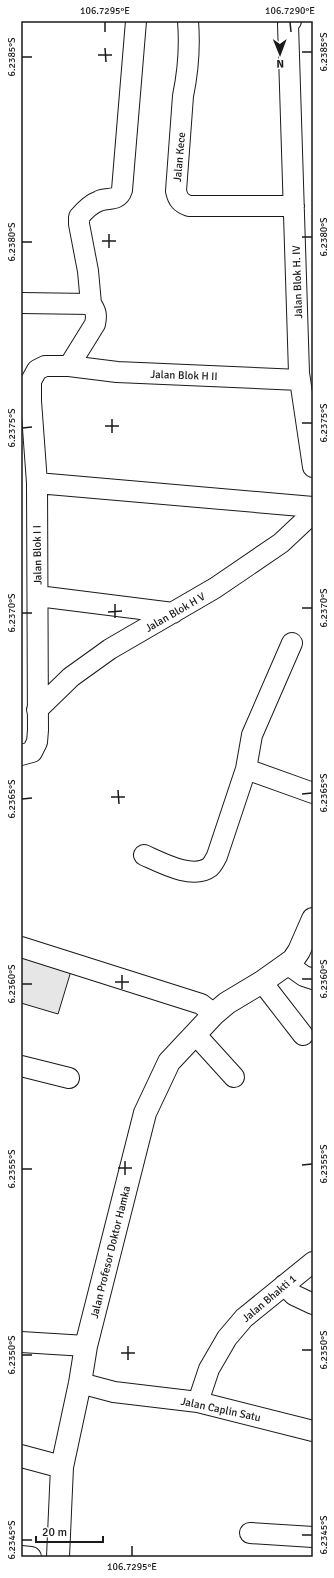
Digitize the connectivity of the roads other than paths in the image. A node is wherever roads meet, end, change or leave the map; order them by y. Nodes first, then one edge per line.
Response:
1 (136, 21) edge
2 (188, 21) edge
3 (290, 22) edge
4 (294, 206) junction
5 (21, 303) edge
6 (91, 304) junction
7 (69, 366) junction
8 (304, 376) edge
9 (26, 401) edge
10 (313, 467) edge
11 (37, 483) junction
12 (313, 507) edge
13 (313, 513) edge
14 (38, 596) junction
15 (173, 613) junction
16 (292, 642) dead end
17 (38, 710) junction
18 (21, 755) edge
19 (246, 769) junction
20 (313, 793) edge
21 (144, 855) dead end
22 (313, 920) edge
23 (21, 946) edge
24 (287, 964) junction
25 (313, 979) edge
26 (262, 982) junction
27 (214, 1014) junction
28 (195, 1034) junction
29 (303, 1035) dead end
30 (21, 1066) edge
31 (234, 1077) dead end
32 (69, 1078) dead end
33 (313, 1262) edge
34 (284, 1285) junction
35 (313, 1304) edge
36 (21, 1342) edge
37 (86, 1346) junction
38 (80, 1383) junction
39 (198, 1402) junction
40 (313, 1431) edge
41 (21, 1456) edge
42 (62, 1467) junction
43 (250, 1533) dead end
44 (313, 1537) edge
45 (21, 1556) edge
46 (31, 1557) edge
47 (58, 1557) edge

1 - 6 street
2 - 4 street, Jalan Kece
3 - 4 street, Jalan Blok H. IV
4 - 8 street, Jalan Blok H. IV
5 - 6 street
6 - 7 street
7 - 8 street, Jalan Blok H II
7 - 9 street, Jalan Blok H II
8 - 10 street, Jalan Blok H. IV
9 - 11 street, Jalan Blok I I
11 - 12 street
11 - 14 street, Jalan Blok I I
13 - 15 street, Jalan Blok H V
14 - 15 street
14 - 17 street, Jalan Blok I I
15 - 17 street, Jalan Blok H V
16 - 19 street
17 - 18 street, Jalan Blok I I
19 - 20 street
19 - 21 street
22 - 24 street, Jalan Profesor Doktor Hamka
23 - 27 street
24 - 25 street
24 - 26 street, Jalan Profesor Doktor Hamka
26 - 27 street, Jalan Profesor Doktor Hamka
26 - 29 street
27 - 28 street, Jalan Profesor Doktor Hamka
28 - 31 street
28 - 37 street, Jalan Profesor Doktor Hamka
30 - 32 street
33 - 34 street, Jalan Bhakti 1
34 - 35 street
34 - 39 street, Jalan Bhakti 1
36 - 37 street
37 - 38 street, Jalan Profesor Doktor Hamka
38 - 39 street, Jalan Caplin Satu
38 - 42 street, Jalan Profesor Doktor Hamka
39 - 40 street, Jalan Caplin Satu
41 - 42 street
42 - 47 street, Jalan Profesor Doktor Hamka
43 - 44 street
45 - 46 street

